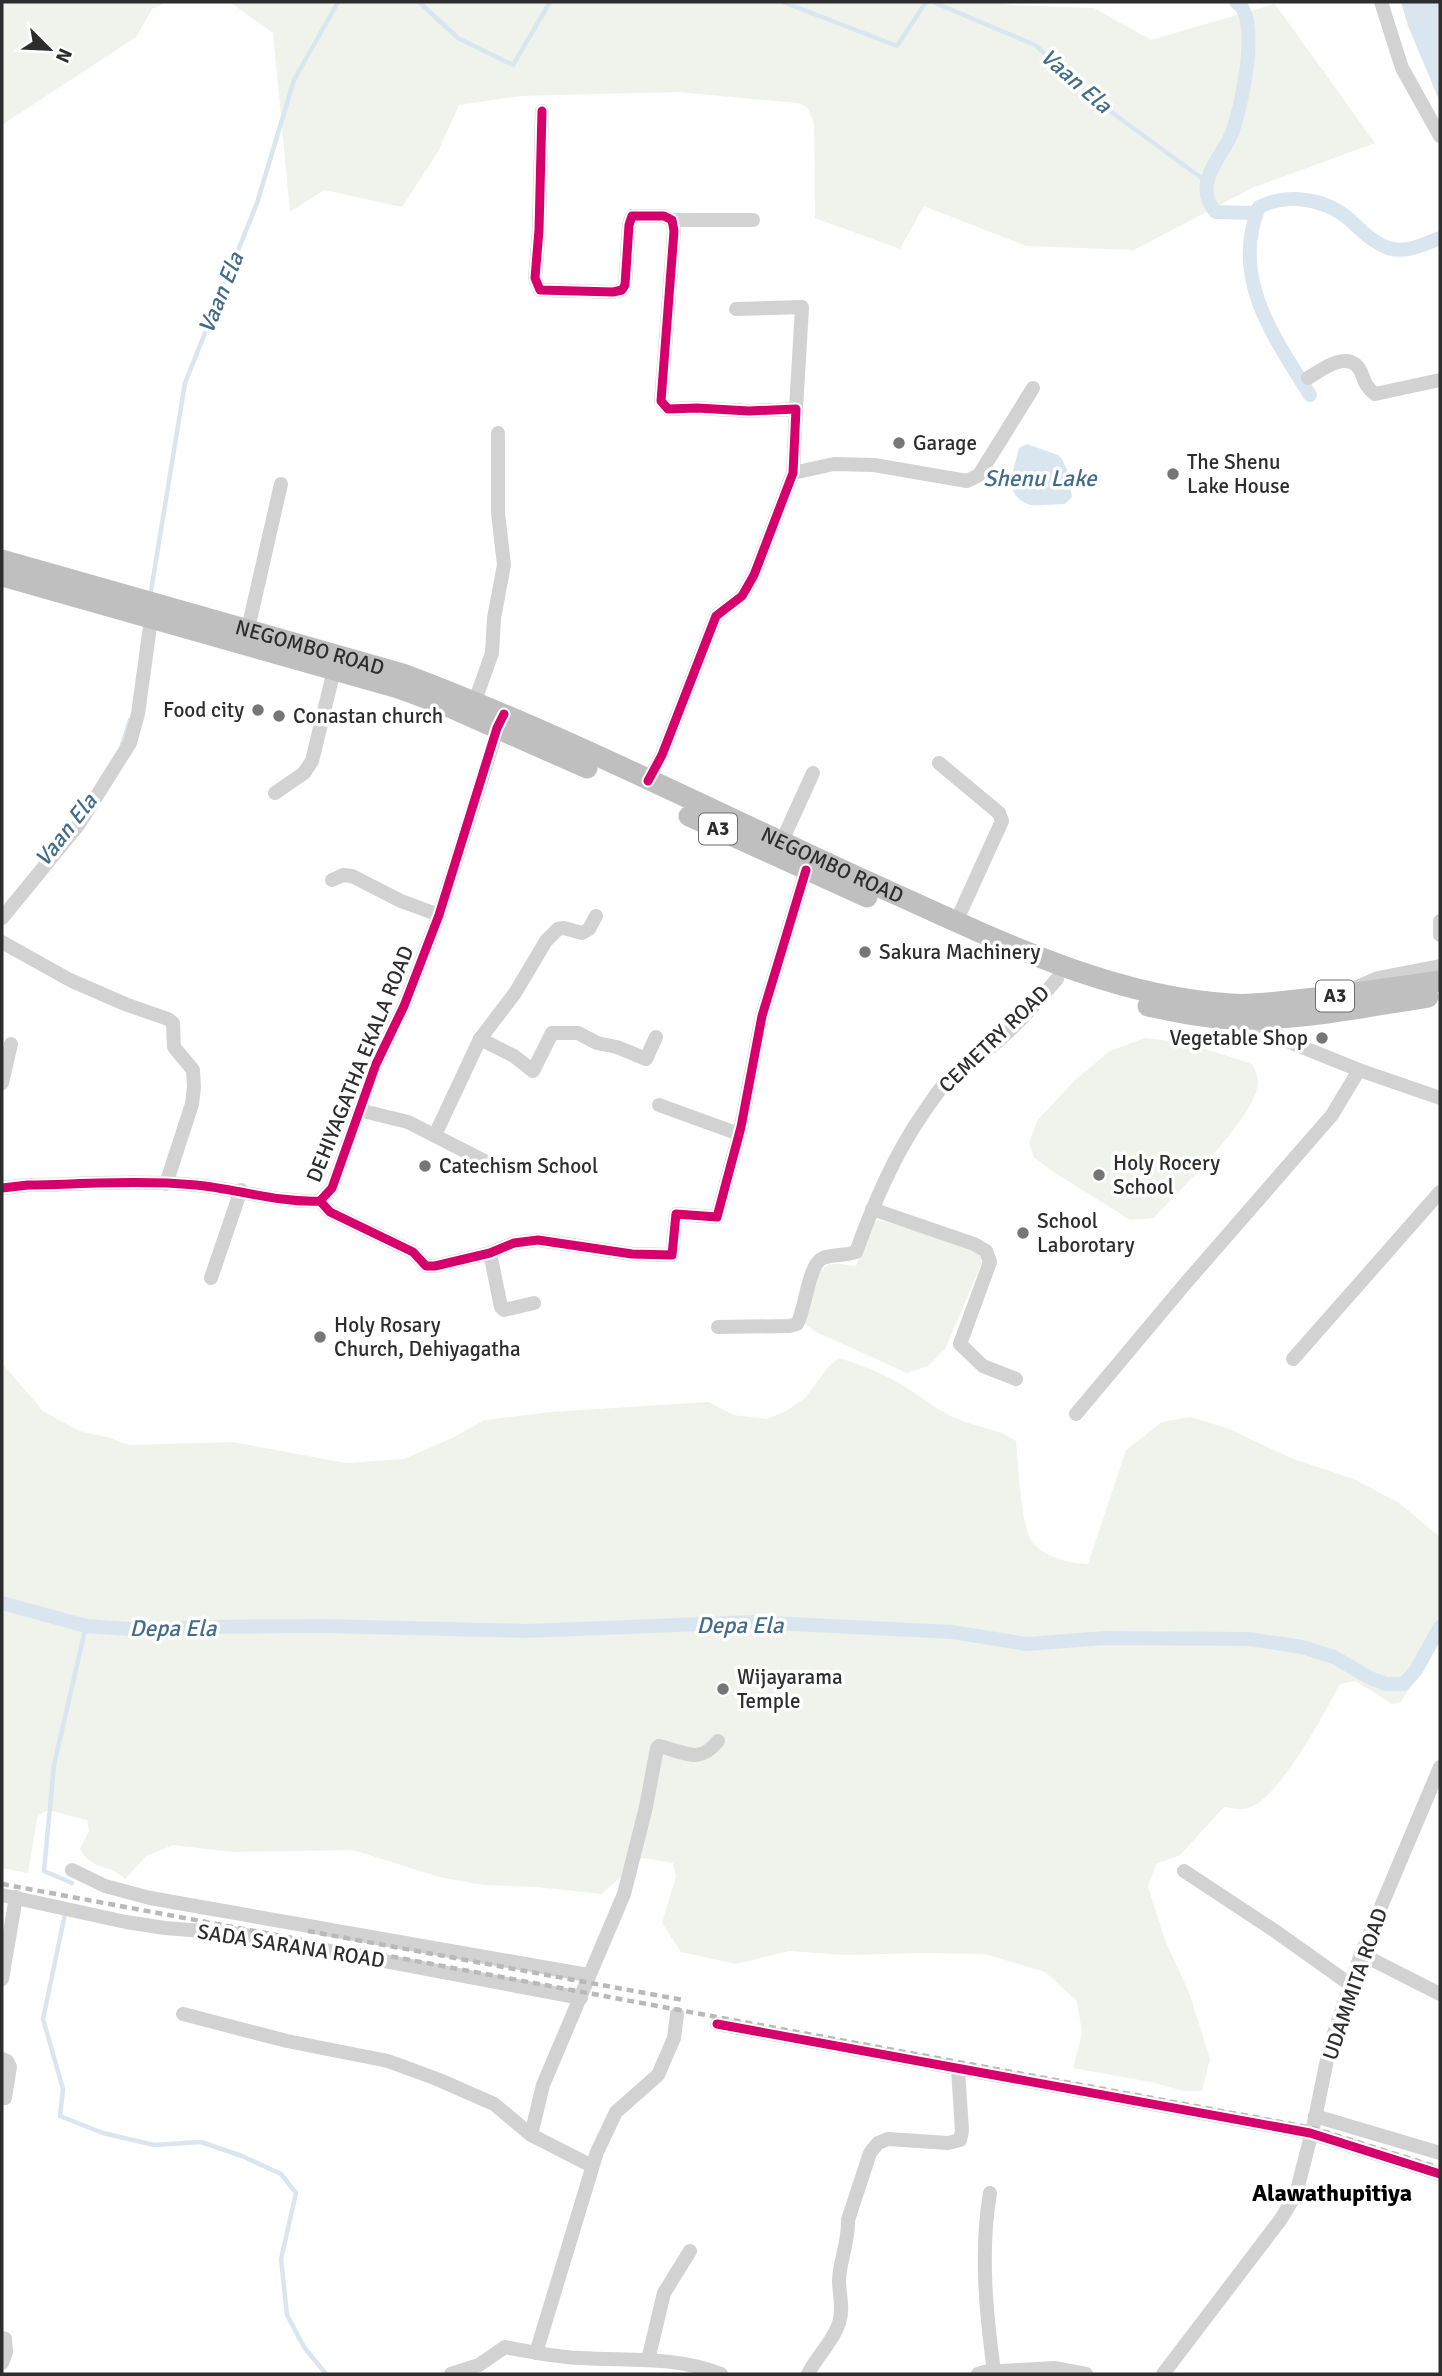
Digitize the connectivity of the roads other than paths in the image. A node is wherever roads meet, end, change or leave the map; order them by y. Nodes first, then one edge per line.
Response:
1 (1381, 2) edge
2 (542, 111) dead end
3 (1440, 135) edge
4 (672, 220) junction
5 (753, 220) dead end
6 (736, 309) dead end
7 (1308, 378) dead end
8 (1440, 380) edge
9 (1033, 388) dead end
10 (796, 410) junction
11 (498, 433) dead end
12 (793, 472) junction
13 (281, 484) dead end
14 (2, 560) edge
15 (2, 576) edge
16 (150, 620) junction
17 (248, 629) junction
18 (334, 670) junction
19 (475, 702) junction
20 (500, 721) junction
21 (939, 763) dead end
22 (813, 773) dead end
23 (648, 781) junction
24 (275, 793) dead end
25 (782, 842) junction
26 (806, 870) junction
27 (332, 880) dead end
28 (439, 915) junction
29 (596, 916) dead end
30 (2, 918) edge
31 (1440, 921) edge
32 (956, 922) junction
33 (1440, 935) edge
34 (2, 942) edge
35 (1440, 966) edge
36 (1056, 979) junction
37 (1440, 981) edge
38 (1440, 995) edge
39 (1338, 996) junction
40 (1230, 1004) junction
41 (1250, 1019) junction
42 (656, 1037) dead end
43 (480, 1039) junction
44 (11, 1044) dead end
45 (1359, 1070) junction
46 (2, 1083) edge
47 (1440, 1098) edge
48 (659, 1105) dead end
49 (359, 1110) junction
50 (739, 1134) junction
51 (435, 1135) junction
52 (500, 1169) dead end
53 (166, 1184) junction
54 (2, 1188) edge
55 (241, 1190) junction
56 (1440, 1192) edge
57 (320, 1201) junction
58 (872, 1209) junction
59 (490, 1253) junction
60 (211, 1279) dead end
61 (534, 1303) dead end
62 (718, 1327) dead end
63 (1293, 1359) dead end
64 (1016, 1379) dead end
65 (1076, 1414) dead end
66 (718, 1741) dead end
67 (1440, 1768) edge
68 (72, 1870) dead end
69 (1184, 1871) dead end
70 (9, 1896) edge
71 (1361, 1954) junction
72 (588, 1975) junction
73 (2, 1979) edge
74 (1351, 1985) junction
75 (1440, 1994) edge
76 (581, 1998) junction
77 (183, 2014) dead end
78 (677, 2014) dead end
79 (717, 2024) dead end
80 (2, 2059) edge
81 (958, 2069) junction
82 (5, 2098) dead end
83 (1315, 2116) junction
84 (1310, 2133) junction
85 (531, 2134) junction
86 (1440, 2152) edge
87 (592, 2166) junction
88 (1440, 2174) edge
89 (990, 2193) dead end
90 (690, 2251) dead end
91 (2, 2337) edge
92 (536, 2353) junction
93 (648, 2360) junction
94 (2, 2364) edge
95 (994, 2371) junction
96 (451, 2374) edge
97 (721, 2374) edge
98 (808, 2374) edge
99 (978, 2374) edge
100 (1086, 2374) edge
101 (1163, 2374) edge

1 - 3 street
2 - 4 street
4 - 5 street
4 - 10 street
6 - 10 street
7 - 8 street
9 - 12 street
10 - 12 street
11 - 19 street
12 - 23 street
13 - 17 street
14 - 17 highway, NEGOMBO ROAD / A3
15 - 16 highway, NEGOMBO ROAD / A3
16 - 18 highway, NEGOMBO ROAD / A3
16 - 30 street
17 - 19 highway, NEGOMBO ROAD / A3
18 - 20 highway, NEGOMBO ROAD / A3
18 - 24 street
19 - 20 highway, NEGOMBO ROAD / A3
20 - 23 highway, NEGOMBO ROAD / A3
20 - 26 highway, NEGOMBO ROAD / A3
20 - 28 street, DEHIYAGATHA EKALA ROAD
21 - 32 street
22 - 25 street
23 - 25 highway, NEGOMBO ROAD / A3
25 - 32 highway, NEGOMBO ROAD / A3
26 - 36 highway, NEGOMBO ROAD / A3
26 - 50 street
27 - 28 street
28 - 49 street, DEHIYAGATHA EKALA ROAD
29 - 43 street
31 - 33 street
32 - 40 highway, NEGOMBO ROAD / A3
34 - 53 street
35 - 39 street
36 - 41 highway, NEGOMBO ROAD / A3
36 - 58 street, CEMETRY ROAD
37 - 39 highway, NEGOMBO ROAD / A3
38 - 41 highway, NEGOMBO ROAD / A3
39 - 40 highway, NEGOMBO ROAD / A3
40 - 41 street
41 - 45 street
42 - 43 street
43 - 51 street
44 - 46 street
45 - 47 street
45 - 65 street
48 - 50 street
49 - 51 street
49 - 57 street, DEHIYAGATHA EKALA ROAD
50 - 59 street
51 - 52 street
53 - 54 street, DEHIYAGATHA EKALA ROAD
53 - 55 street, DEHIYAGATHA EKALA ROAD
55 - 57 street, DEHIYAGATHA EKALA ROAD
55 - 60 street
56 - 63 street
57 - 59 street
58 - 62 street, CEMETRY ROAD
58 - 64 street
59 - 61 street
66 - 72 street
67 - 71 street, UDAMMITA ROAD
68 - 72 street
69 - 74 street
70 - 73 street
70 - 76 street, SADA SARANA ROAD
71 - 74 street, UDAMMITA ROAD
71 - 75 street
72 - 76 street
74 - 83 street, UDAMMITA ROAD
76 - 85 street
77 - 85 street
78 - 87 street
79 - 81 street
80 - 82 street
81 - 84 street
81 - 98 street
83 - 84 street, UDAMMITA ROAD
83 - 86 street
84 - 88 street
84 - 101 street, UDAMMITA ROAD
85 - 87 street
87 - 92 street
89 - 95 street
90 - 93 street
91 - 94 street
92 - 93 street
92 - 96 street
93 - 97 street
95 - 99 street
95 - 100 street

